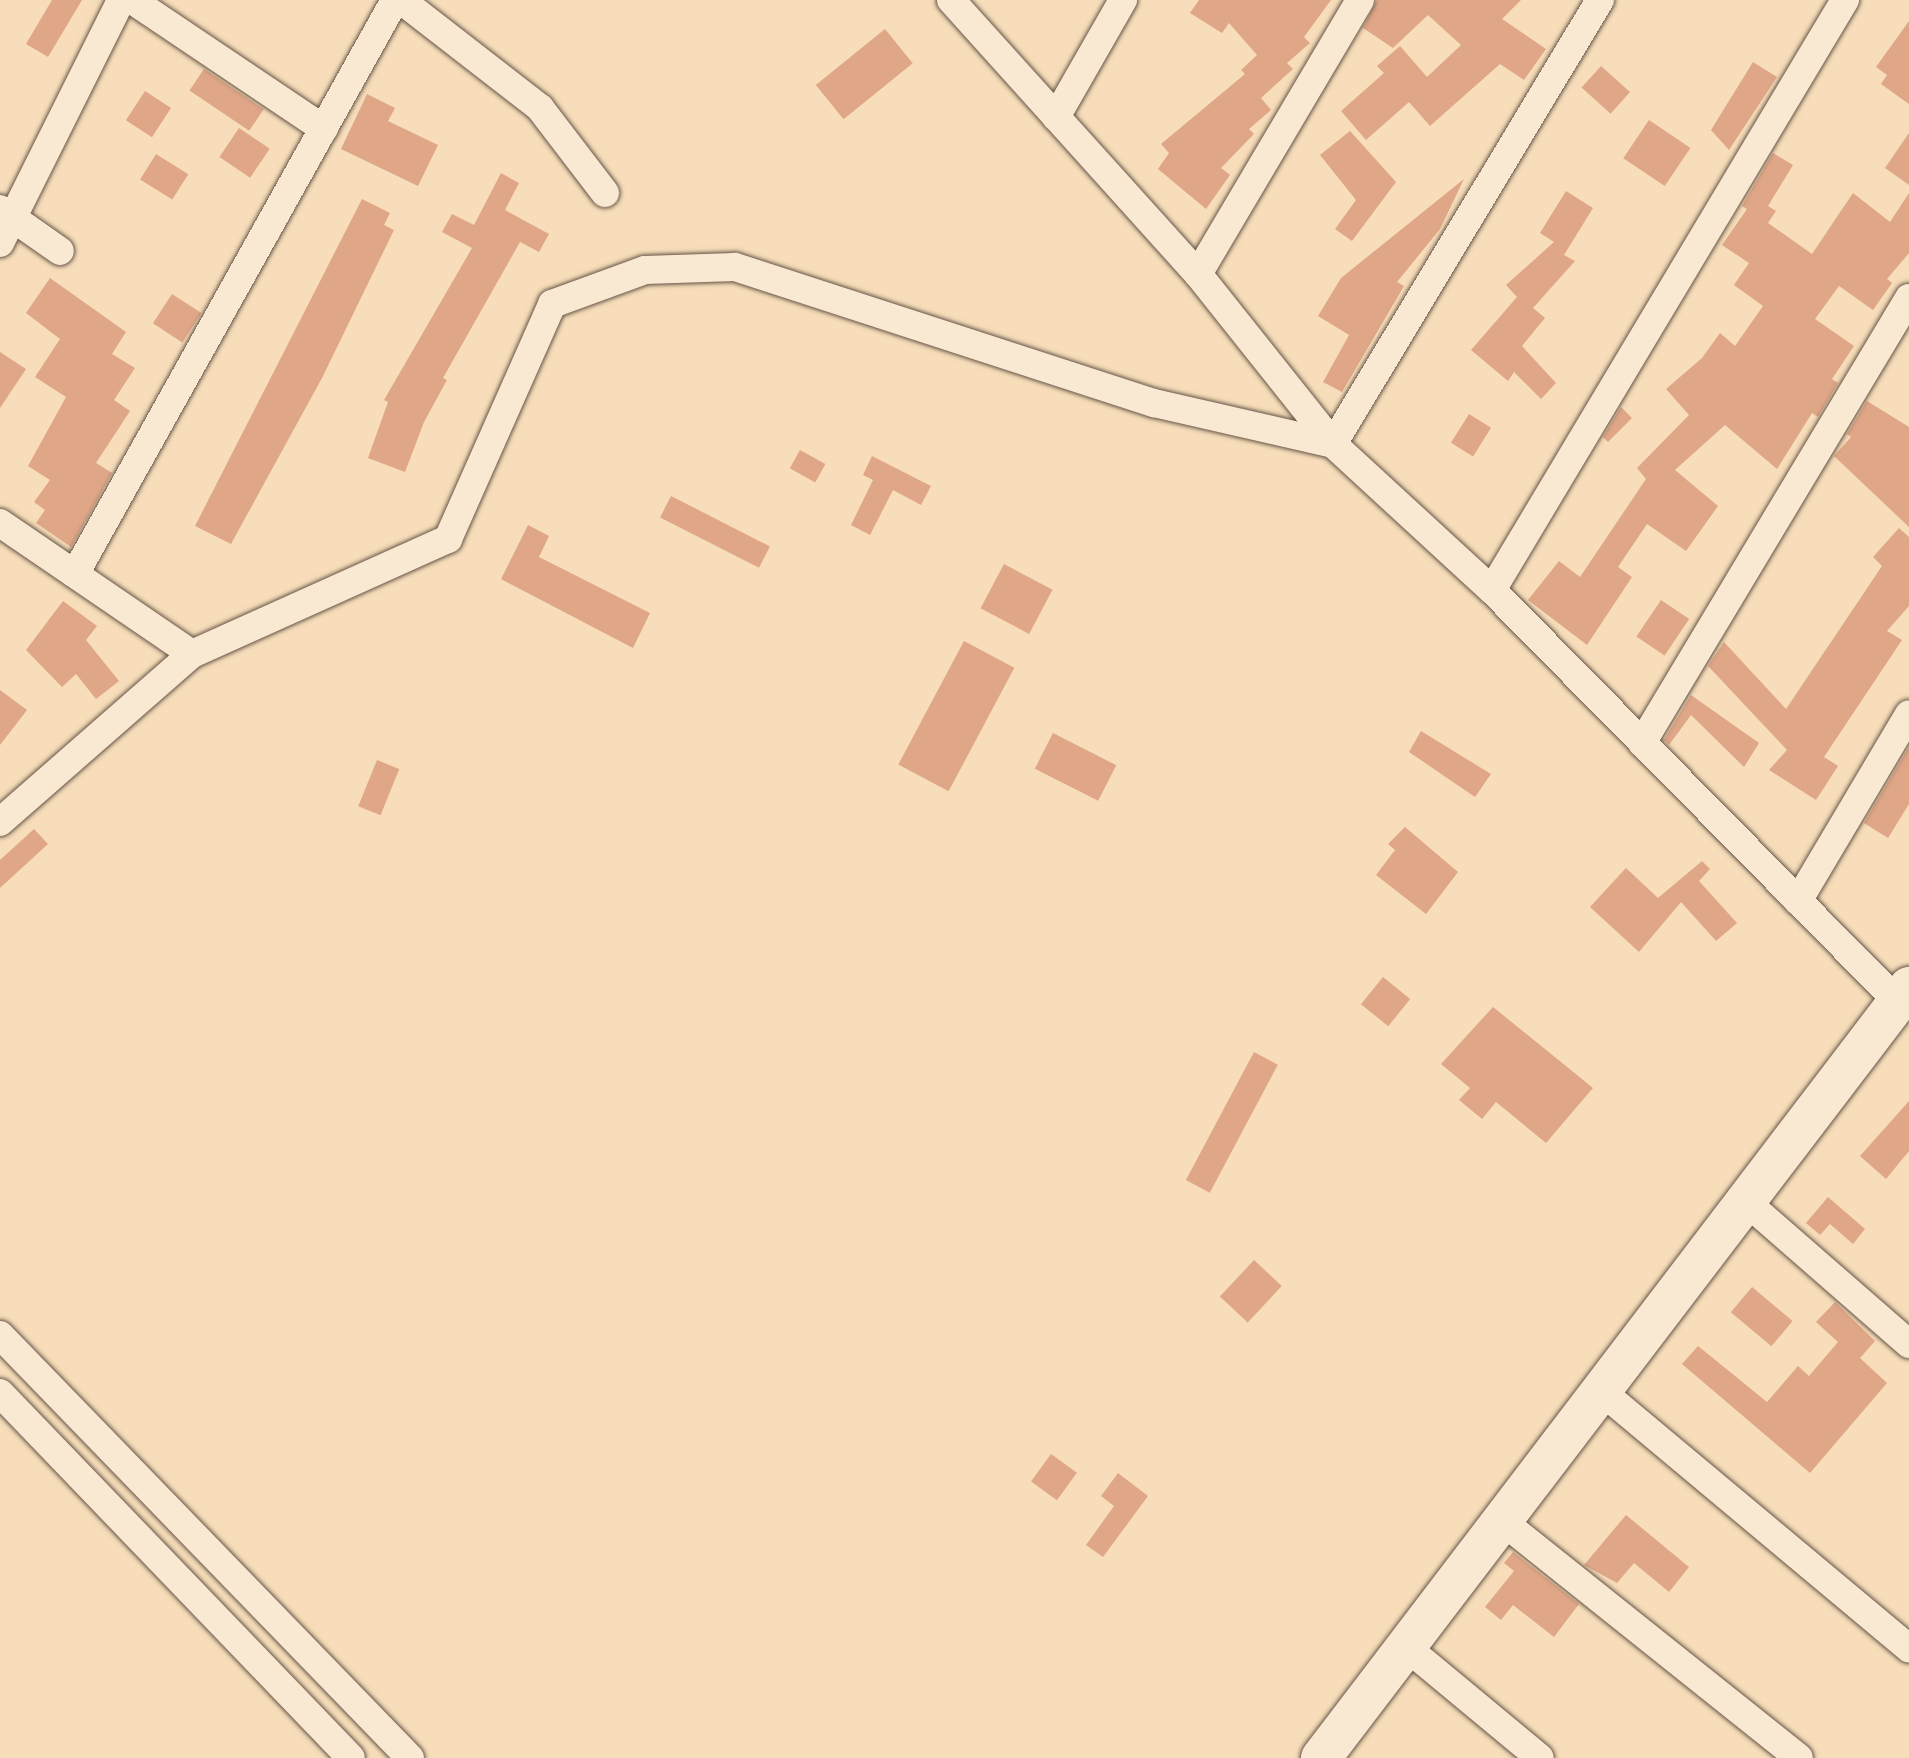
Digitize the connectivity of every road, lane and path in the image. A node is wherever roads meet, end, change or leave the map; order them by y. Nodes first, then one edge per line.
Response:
1 (121, 0) edge
2 (132, 0) edge
3 (395, 0) edge
4 (401, 0) edge
5 (951, 0) edge
6 (1123, 0) edge
7 (1360, 0) edge
8 (1600, 0) edge
9 (1845, 0) edge
10 (1056, 117) junction
11 (324, 129) junction
12 (605, 193) dead end
13 (7, 214) edge
14 (0, 243) edge
15 (60, 251) dead end
16 (1198, 274) junction
17 (1909, 298) edge
18 (1333, 444) junction
19 (0, 523) edge
20 (75, 574) junction
21 (1492, 590) junction
22 (192, 654) junction
23 (1909, 714) edge
24 (1642, 743) junction
25 (0, 822) edge
26 (1798, 901) junction
27 (1903, 994) edge
28 (1744, 1200) junction
29 (0, 1335) edge
30 (1909, 1344) edge
31 (1600, 1390) junction
32 (0, 1393) edge
33 (1501, 1520) junction
34 (1405, 1646) junction
35 (1909, 1648) edge
36 (351, 1758) edge
37 (410, 1758) edge
38 (1321, 1758) edge
39 (1540, 1758) edge
40 (1799, 1758) edge

1 - 13 street
2 - 11 street
3 - 11 street
4 - 12 street
5 - 10 street
6 - 10 street
7 - 16 street
8 - 18 street
9 - 21 street
10 - 16 street
11 - 20 street
13 - 14 street
13 - 15 street
16 - 18 street
17 - 24 street
18 - 21 street
18 - 22 street
19 - 20 street
20 - 22 street
21 - 24 street
22 - 25 street
23 - 26 street
24 - 26 street
26 - 27 street
27 - 28 street
28 - 30 street
28 - 31 street
29 - 37 street
31 - 33 street
31 - 35 street
32 - 36 street
33 - 34 street
33 - 40 street
34 - 38 street
34 - 39 street

